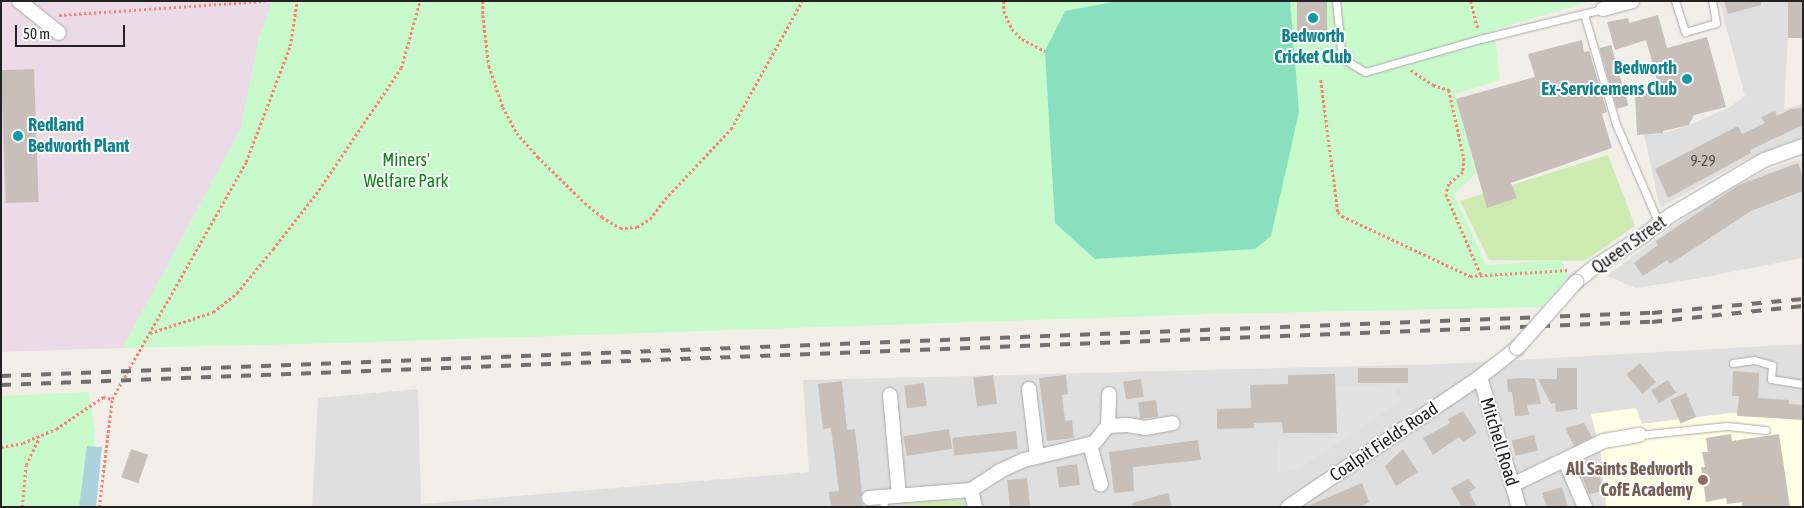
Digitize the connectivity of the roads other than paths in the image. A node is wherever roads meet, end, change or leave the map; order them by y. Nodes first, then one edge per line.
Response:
1 (19, 1) edge
2 (1336, 1) edge
3 (1632, 1) edge
4 (1676, 1) edge
5 (1712, 1) edge
6 (1602, 9) joint
7 (1584, 14) junction
8 (59, 33) dead end
9 (1803, 146) edge
10 (1659, 224) junction
11 (1733, 363) dead end
12 (1480, 377) junction
13 (1803, 384) edge
14 (1029, 389) dead end
15 (1109, 394) dead end
16 (890, 395) dead end
17 (1174, 423) dead end
18 (1108, 426) junction
19 (1766, 430) dead end
20 (1639, 435) joint
21 (1090, 444) junction
22 (1037, 457) junction
23 (1565, 461) junction
24 (1101, 485) dead end
25 (1512, 485) junction
26 (971, 490) junction
27 (898, 496) junction
28 (879, 500) edge
29 (975, 507) edge
30 (1288, 507) edge
31 (1519, 507) edge
32 (1585, 507) edge

1 - 8 street
2 - 7 lane
3 - 6 street
4 - 5 lane
6 - 7 lane
7 - 10 lane
9 - 10 street, Queen Street
10 - 12 street, Queen Street, bridge
11 - 13 lane
12 - 25 street, Mitchell Road
12 - 30 street, Coalpit Fields Road
14 - 22 street
15 - 18 street
16 - 27 street
17 - 18 street
18 - 21 street
19 - 20 lane
20 - 23 street
21 - 22 street
21 - 24 street
22 - 26 street
23 - 25 street
23 - 32 street
25 - 31 street, Mitchell Road
26 - 27 street
26 - 29 street
27 - 28 street

